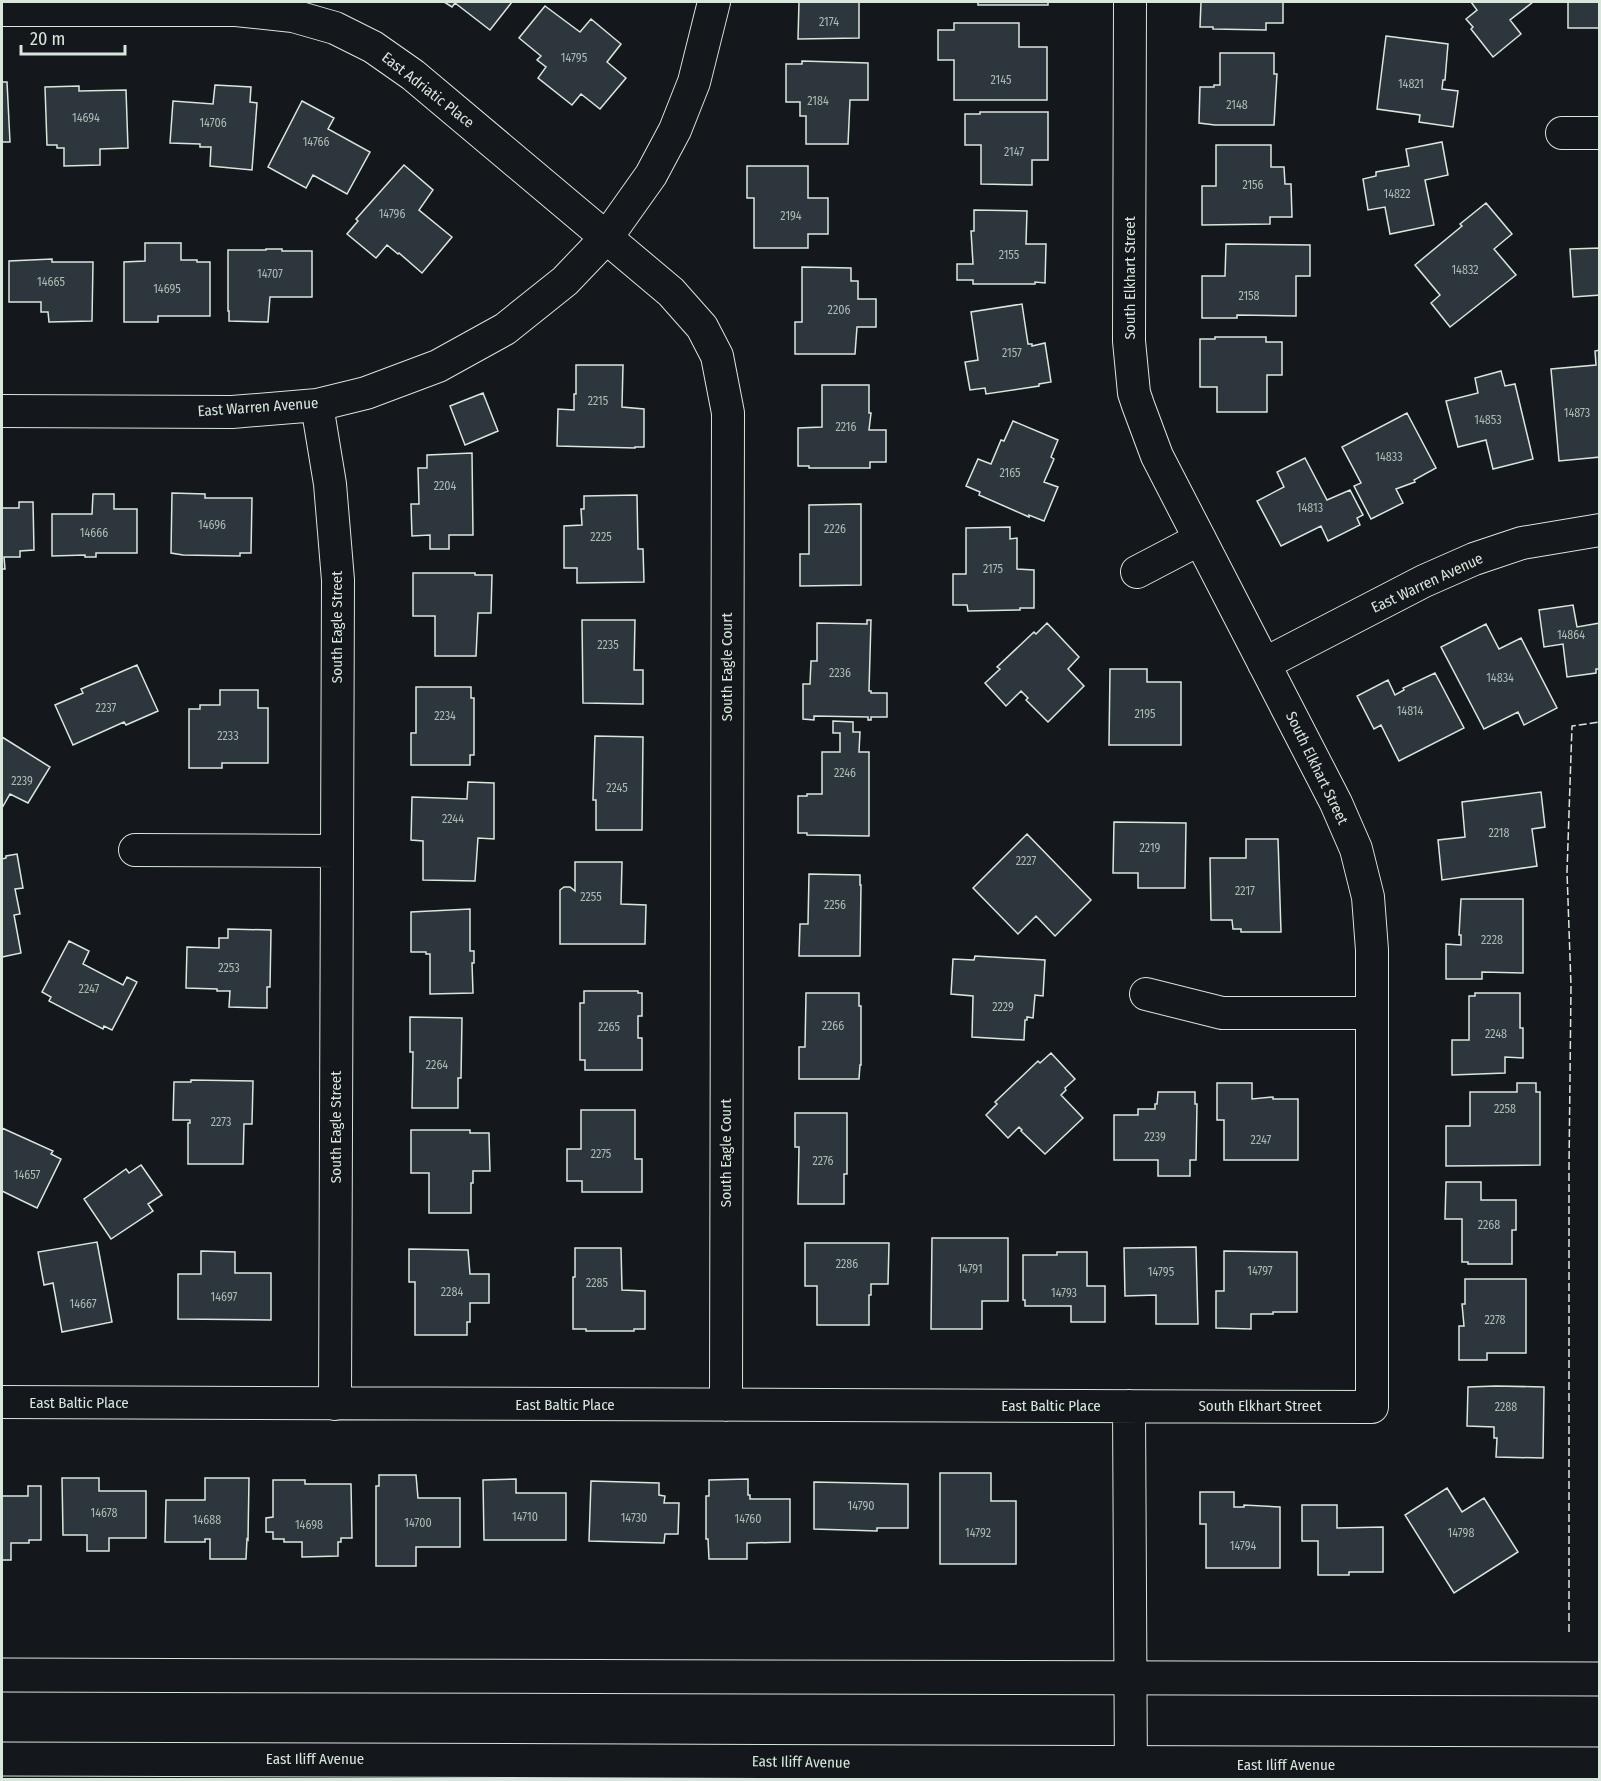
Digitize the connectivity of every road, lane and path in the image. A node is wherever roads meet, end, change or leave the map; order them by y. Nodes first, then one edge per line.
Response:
1 (714, 2) edge
2 (1130, 2) edge
3 (2, 10) edge
4 (1562, 133) dead end
5 (1599, 134) edge
6 (607, 237) junction
7 (317, 405) junction
8 (2, 411) edge
9 (1599, 530) edge
10 (1200, 540) junction
11 (1137, 572) dead end
12 (1264, 664) junction
13 (135, 850) dead end
14 (337, 851) junction
15 (1146, 994) dead end
16 (1372, 1013) junction
17 (2, 1402) edge
18 (335, 1404) junction
19 (726, 1405) junction
20 (1129, 1406) junction
21 (2, 1675) edge
22 (1130, 1679) junction
23 (1599, 1679) edge
24 (2, 1759) edge
25 (1599, 1764) edge
26 (1131, 1772) edge

1 - 6 street
2 - 10 street, South Elkhart Street
3 - 6 street, East Adriatic Place
4 - 5 street
6 - 7 street, East Warren Avenue
6 - 19 street, South Eagle Court
7 - 8 street, East Warren Avenue
7 - 14 street, South Eagle Street
9 - 12 street, East Warren Avenue
10 - 11 street
10 - 12 street, South Elkhart Street
12 - 16 street, South Elkhart Street
13 - 14 street
14 - 18 street, South Eagle Street
15 - 16 street
16 - 20 street, South Elkhart Street
17 - 18 street, East Baltic Place
18 - 19 street, East Baltic Place
19 - 20 street, East Baltic Place
20 - 22 street
21 - 22 main road
22 - 23 main road
22 - 26 street
24 - 26 main road, East Iliff Avenue
25 - 26 main road, East Iliff Avenue

